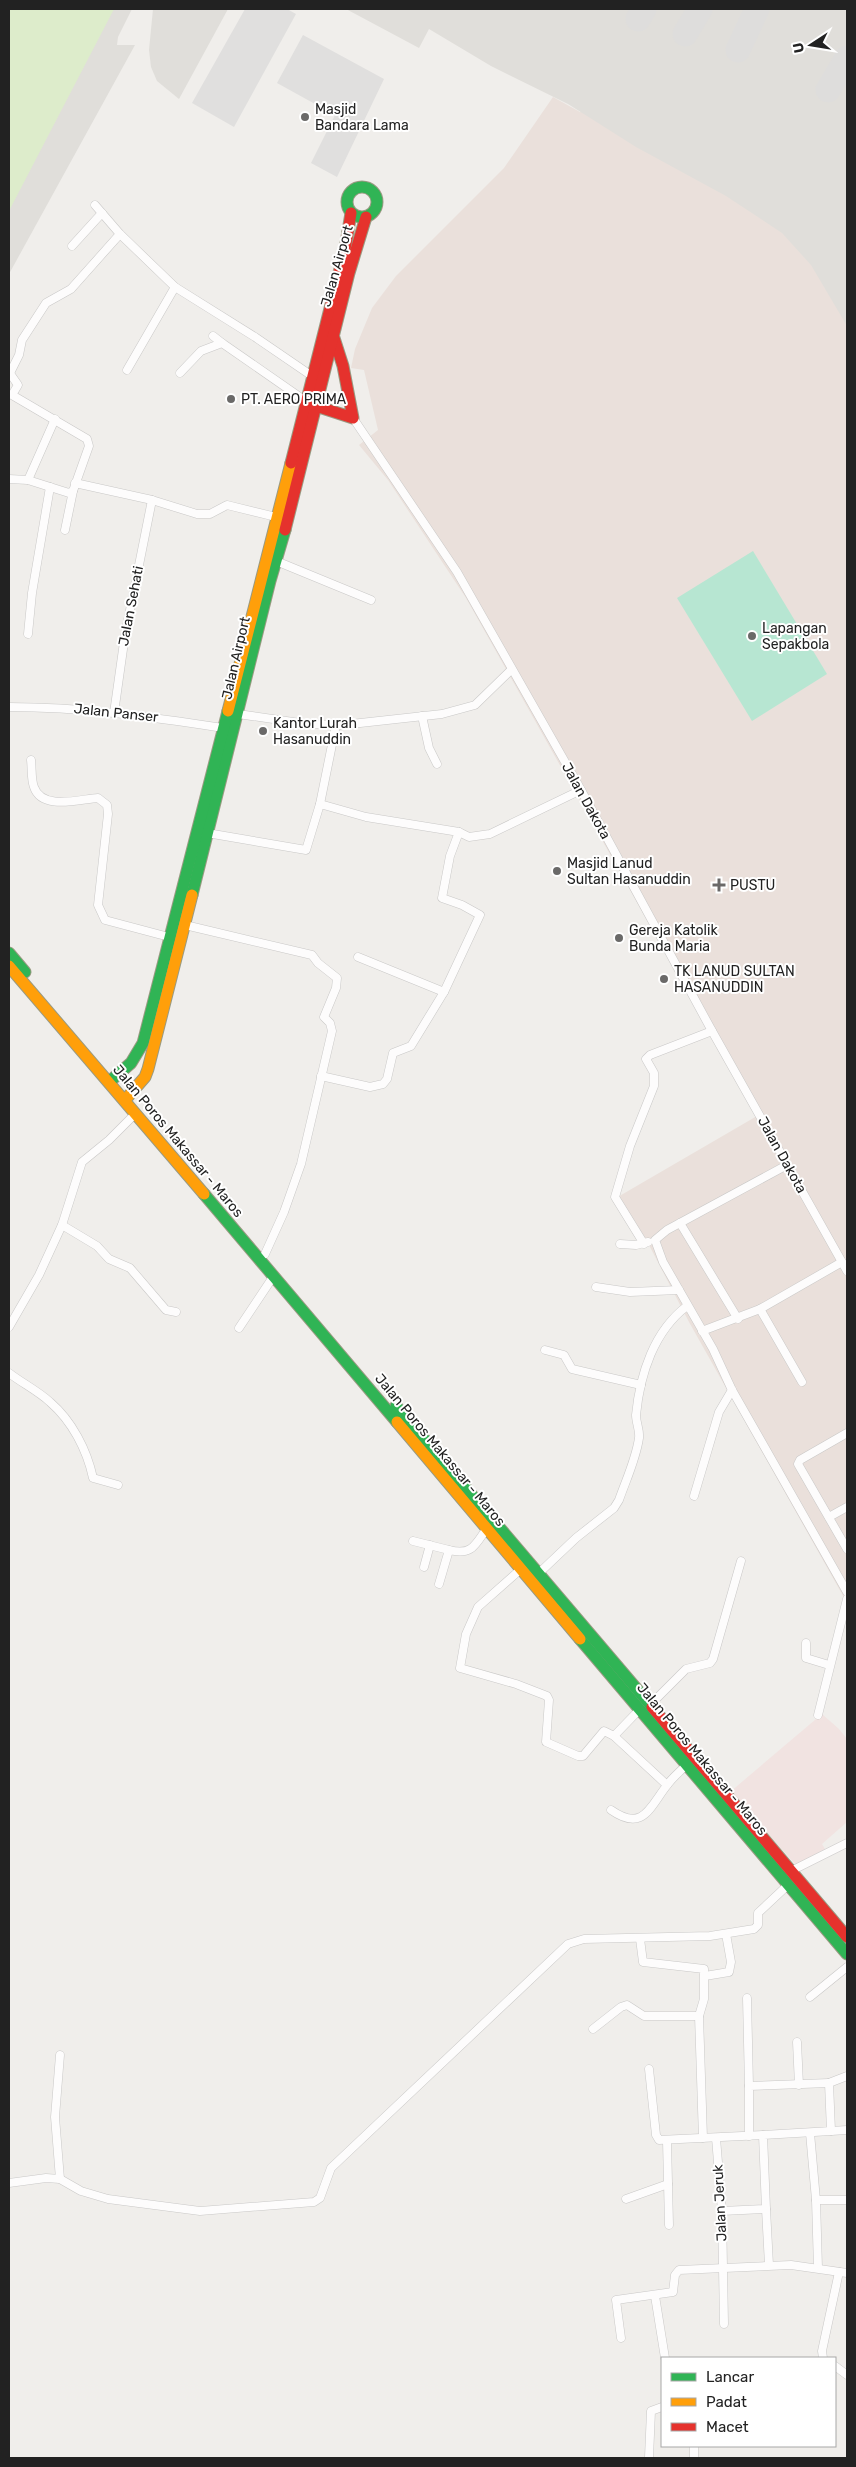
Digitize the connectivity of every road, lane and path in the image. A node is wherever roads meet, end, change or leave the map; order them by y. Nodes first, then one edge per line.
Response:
1 (95, 206) dead end
2 (102, 212) junction
3 (351, 213) junction
4 (366, 217) junction
5 (120, 234) junction
6 (72, 246) dead end
7 (175, 287) junction
8 (326, 322) junction
9 (213, 336) dead end
10 (334, 338) junction
11 (222, 344) junction
12 (127, 370) dead end
13 (10, 372) edge
14 (180, 373) dead end
15 (312, 376) junction
16 (10, 397) edge
17 (311, 404) junction
18 (353, 418) junction
19 (55, 419) junction
20 (9, 479) edge
21 (28, 480) junction
22 (50, 487) junction
23 (74, 487) junction
24 (152, 500) junction
25 (276, 516) junction
26 (65, 530) dead end
27 (276, 561) junction
28 (265, 579) junction
29 (371, 600) dead end
30 (28, 634) dead end
31 (511, 670) junction
32 (9, 707) edge
33 (114, 714) junction
34 (238, 714) junction
35 (422, 716) junction
36 (336, 725) junction
37 (223, 728) junction
38 (223, 749) junction
39 (31, 760) dead end
40 (437, 764) dead end
41 (581, 790) junction
42 (320, 804) junction
43 (459, 832) junction
44 (207, 833) junction
45 (185, 925) junction
46 (169, 937) junction
47 (9, 953) edge
48 (358, 957) dead end
49 (9, 966) edge
50 (444, 992) junction
51 (157, 1009) junction
52 (712, 1031) junction
53 (321, 1076) junction
54 (113, 1080) junction
55 (128, 1097) junction
56 (136, 1113) junction
57 (787, 1164) junction
58 (680, 1223) junction
59 (62, 1225) junction
60 (655, 1240) junction
61 (620, 1244) dead end
62 (644, 1244) junction
63 (265, 1254) junction
64 (842, 1262) junction
65 (847, 1271) edge
66 (273, 1277) junction
67 (596, 1287) dead end
68 (679, 1290) junction
69 (687, 1306) junction
70 (760, 1309) junction
71 (176, 1312) dead end
72 (738, 1319) junction
73 (9, 1327) edge
74 (239, 1328) dead end
75 (702, 1331) junction
76 (545, 1350) dead end
77 (9, 1373) edge
78 (802, 1382) dead end
79 (641, 1385) junction
80 (732, 1390) junction
81 (847, 1434) edge
82 (118, 1485) dead end
83 (694, 1496) dead end
84 (847, 1507) edge
85 (829, 1517) junction
86 (487, 1528) junction
87 (413, 1541) dead end
88 (430, 1545) junction
89 (509, 1547) junction
90 (847, 1549) edge
91 (449, 1550) junction
92 (741, 1561) dead end
93 (424, 1567) dead end
94 (521, 1569) junction
95 (538, 1574) junction
96 (439, 1584) dead end
97 (847, 1592) edge
98 (847, 1599) edge
99 (806, 1643) dead end
100 (829, 1666) junction
101 (645, 1707) junction
102 (818, 1715) dead end
103 (614, 1736) junction
104 (687, 1764) junction
105 (667, 1785) junction
106 (611, 1810) dead end
107 (847, 1844) edge
108 (791, 1871) junction
109 (789, 1884) junction
110 (726, 1934) junction
111 (847, 1937) edge
112 (640, 1939) junction
113 (847, 1954) edge
114 (847, 1967) edge
115 (705, 1976) junction
116 (810, 1997) dead end
117 (747, 1998) dead end
118 (699, 2016) junction
119 (593, 2030) dead end
120 (798, 2042) dead end
121 (60, 2055) dead end
122 (649, 2068) dead end
123 (847, 2076) edge
124 (829, 2083) junction
125 (799, 2085) junction
126 (749, 2086) junction
127 (847, 2130) edge
128 (831, 2131) junction
129 (810, 2133) junction
130 (763, 2135) junction
131 (749, 2136) junction
132 (702, 2138) junction
133 (716, 2138) junction
134 (667, 2141) junction
135 (60, 2179) junction
136 (9, 2183) edge
137 (668, 2184) junction
138 (626, 2199) dead end
139 (816, 2200) junction
140 (847, 2200) edge
141 (766, 2208) junction
142 (722, 2211) junction
143 (669, 2225) dead end
144 (769, 2265) junction
145 (723, 2268) junction
146 (818, 2268) junction
147 (843, 2272) edge
148 (655, 2296) junction
149 (724, 2324) dead end
150 (621, 2338) dead end
151 (665, 2357) edge
152 (823, 2357) edge
153 (836, 2367) edge
154 (847, 2374) edge
155 (661, 2407) edge
156 (649, 2457) edge

1 - 2 street
2 - 5 street
2 - 6 street
3 - 4 main road
3 - 4 main road
3 - 8 main road, Jalan Airport
4 - 10 main road, Jalan Airport
5 - 7 street
5 - 13 street
7 - 12 street
7 - 15 street
8 - 10 main road
8 - 15 main road, Jalan Airport
9 - 11 street
10 - 17 main road, Jalan Airport
10 - 18 main road
11 - 14 street
11 - 17 street
13 - 16 street
15 - 17 main road, Jalan Airport
16 - 19 street
17 - 18 main road
17 - 25 main road, Jalan Airport
17 - 27 main road, Jalan Airport
18 - 31 street, Jalan Dakota
19 - 21 street
19 - 23 street
20 - 21 street
21 - 22 street
22 - 23 street
22 - 30 street
23 - 24 street
23 - 26 street
24 - 25 street
24 - 33 street, Jalan Sehati
25 - 28 main road, Jalan Airport
27 - 28 main road, Jalan Airport
27 - 29 street
28 - 34 main road, Jalan Airport
28 - 37 main road, Jalan Airport
31 - 35 street
31 - 41 street, Jalan Dakota
32 - 33 street, Jalan Panser
33 - 37 street, Jalan Panser
34 - 36 street
34 - 38 main road, Jalan Airport
35 - 36 street
35 - 40 street
36 - 42 street
37 - 38 main road, Jalan Airport
38 - 44 main road, Jalan Airport
38 - 46 main road, Jalan Airport
39 - 46 street
41 - 43 street
41 - 52 street, Jalan Dakota
42 - 43 street
42 - 44 street
43 - 50 street
44 - 45 main road, Jalan Airport
45 - 51 main road, Jalan Airport
45 - 53 street
46 - 51 main road, Jalan Airport
47 - 54 main road, Jalan Poros Makassar - Maros
48 - 50 street
49 - 54 main road, Jalan Poros Makassar - Maros
50 - 53 street
51 - 54 main road, Jalan Airport
51 - 55 main road, Jalan Airport
52 - 57 street, Jalan Dakota
52 - 62 street
53 - 63 street
54 - 55 main road, Jalan Poros Makassar - Maros
55 - 56 main road, Jalan Poros Makassar - Maros
55 - 63 main road, Jalan Poros Makassar - Maros
56 - 59 street
56 - 66 main road, Jalan Poros Makassar - Maros
57 - 58 street
57 - 64 street, Jalan Dakota
58 - 60 street
58 - 72 street
59 - 71 street
59 - 73 street
60 - 62 street
60 - 68 street
61 - 62 street
63 - 89 main road, Jalan Poros Makassar - Maros
64 - 65 street, Jalan Dakota
64 - 70 street
66 - 74 street
66 - 86 main road, Jalan Poros Makassar - Maros
67 - 68 street
68 - 69 street
69 - 75 street
69 - 79 street
70 - 72 street
70 - 78 street
72 - 75 street
75 - 80 street
76 - 79 street
77 - 82 street
79 - 95 street
80 - 83 street
80 - 97 street
81 - 85 street
84 - 85 street
85 - 90 street
86 - 89 main road, Jalan Poros Makassar - Maros
86 - 91 street
87 - 88 street
88 - 91 street
88 - 93 street
89 - 94 main road, Jalan Poros Makassar - Maros
89 - 95 main road, Jalan Poros Makassar - Maros
91 - 96 street
92 - 101 street
94 - 101 main road, Jalan Poros Makassar - Maros
94 - 103 street
95 - 101 main road, Jalan Poros Makassar - Maros
98 - 100 street
99 - 100 street
100 - 102 street
101 - 103 street
101 - 104 main road, Jalan Poros Makassar - Maros
101 - 108 main road, Jalan Poros Makassar - Maros
103 - 105 street
104 - 105 street
104 - 109 main road, Jalan Poros Makassar - Maros
105 - 106 street
107 - 108 street
108 - 111 main road, Jalan Poros Makassar - Maros
109 - 110 street
109 - 113 main road, Jalan Poros Makassar - Maros
110 - 112 street
110 - 115 street
112 - 115 street
112 - 135 street
114 - 116 street
115 - 118 street
117 - 126 street
118 - 119 street
118 - 132 street
120 - 125 street
121 - 135 street
122 - 134 street
123 - 124 street
124 - 125 street
124 - 128 street
125 - 126 street
126 - 131 street
127 - 128 street
128 - 129 street
129 - 130 street
129 - 139 street
130 - 131 street
130 - 141 street
131 - 133 street
132 - 133 street
132 - 134 street
133 - 142 street, Jalan Jeruk
134 - 137 street
135 - 136 street
137 - 138 street
137 - 143 street
139 - 140 street
139 - 146 street
141 - 142 street
141 - 144 street
142 - 145 street, Jalan Jeruk
144 - 145 street
144 - 146 street
145 - 148 street
145 - 149 street, Jalan Jeruk
146 - 147 street
147 - 152 street
148 - 150 street
148 - 151 street
153 - 154 street
155 - 156 street

